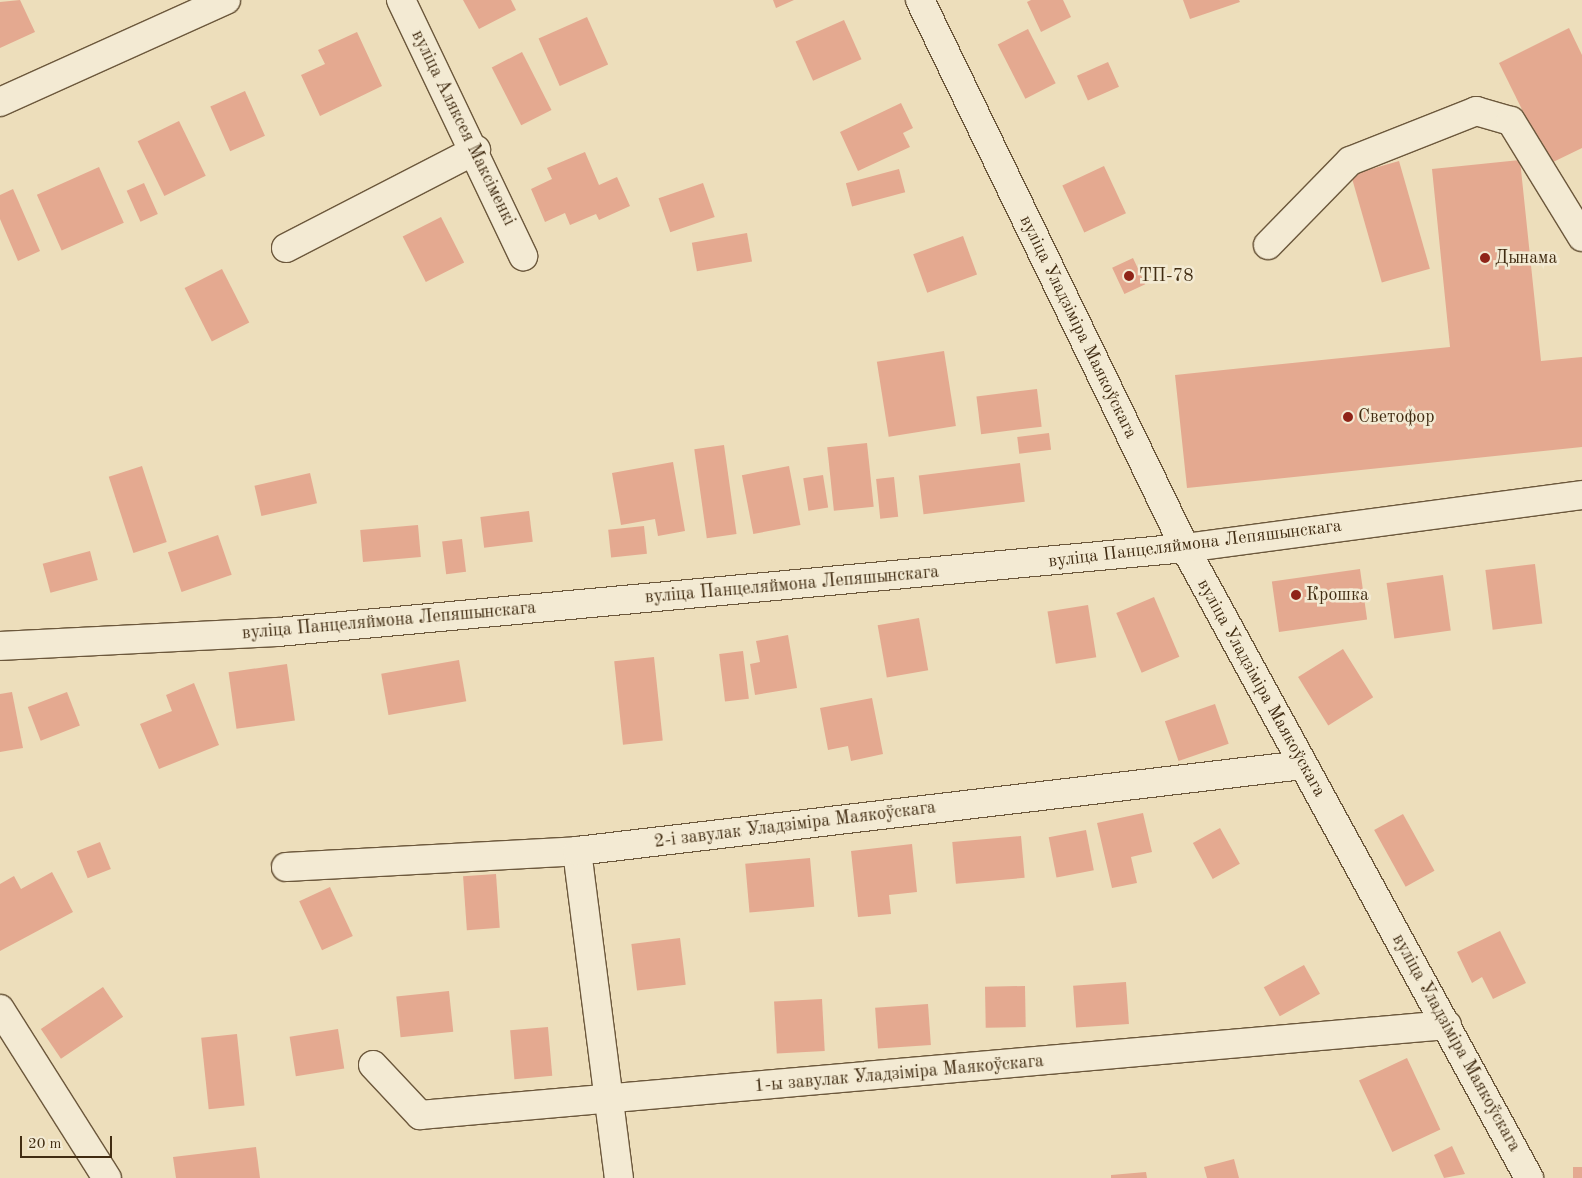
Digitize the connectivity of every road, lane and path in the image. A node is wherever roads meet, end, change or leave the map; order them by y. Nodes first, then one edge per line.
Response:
1 (226, 0) edge
2 (401, 0) edge
3 (920, 0) edge
4 (0, 102) edge
5 (476, 150) junction
6 (1582, 237) edge
7 (1268, 245) dead end
8 (286, 248) dead end
9 (523, 256) dead end
10 (1582, 495) edge
11 (1185, 548) junction
12 (0, 646) edge
13 (1302, 764) junction
14 (577, 851) junction
15 (286, 867) dead end
16 (0, 1009) edge
17 (1447, 1025) junction
18 (373, 1065) dead end
19 (608, 1100) junction
20 (107, 1178) edge
21 (619, 1178) edge
22 (1529, 1178) edge

1 - 4 street
2 - 5 street, вуліца Аляксея Максіменкі
3 - 11 street, вуліца Уладзіміра Маякоўскага
5 - 8 street
5 - 9 street, вуліца Аляксея Максіменкі
6 - 7 street
10 - 11 street, вуліца Панцеляймона Лепяшынскага
11 - 12 street, вуліца Панцеляймона Лепяшынскага
11 - 13 street, вуліца Уладзіміра Маякоўскага
13 - 14 street, 2-і завулак Уладзіміра Маякоўскага
13 - 17 street, вуліца Уладзіміра Маякоўскага
14 - 15 street, 2-і завулак Уладзіміра Маякоўскага
14 - 19 street
16 - 20 street
17 - 19 street, 1-ы завулак Уладзіміра Маякоўскага
17 - 22 street, вуліца Уладзіміра Маякоўскага
18 - 19 street, 1-ы завулак Уладзіміра Маякоўскага
19 - 21 street

